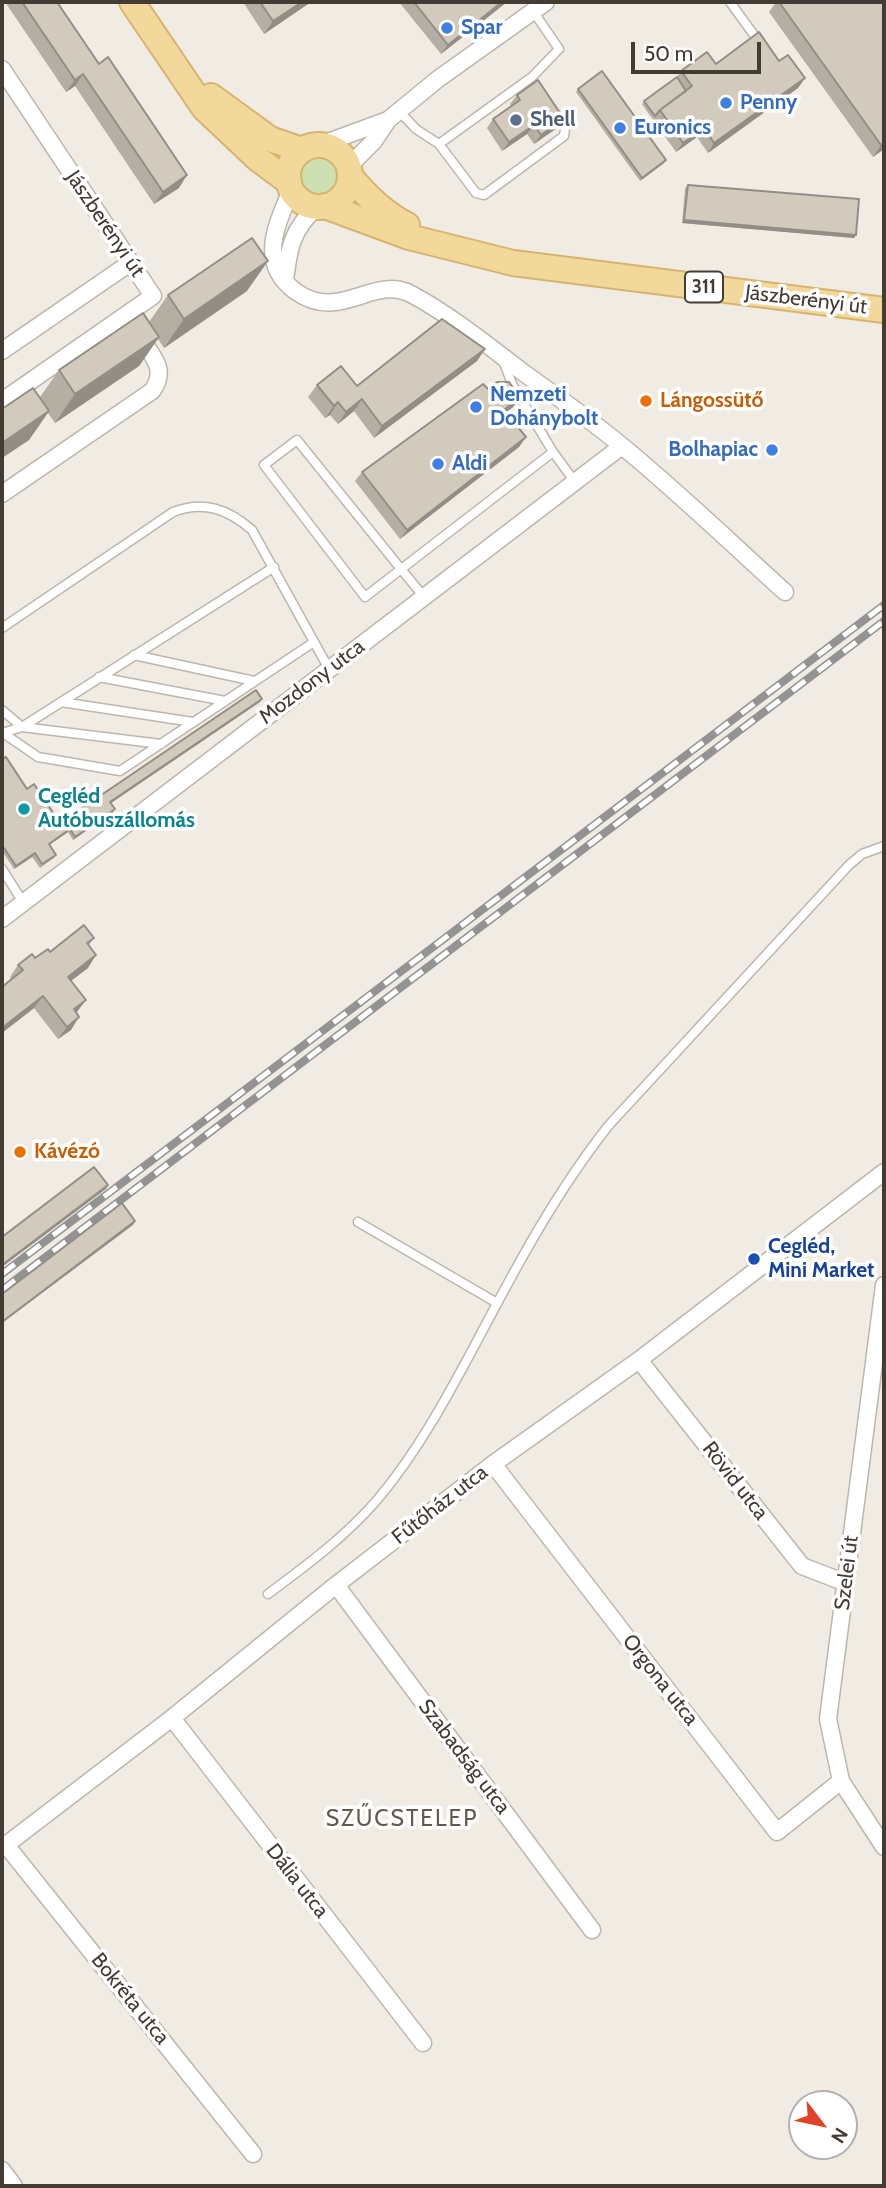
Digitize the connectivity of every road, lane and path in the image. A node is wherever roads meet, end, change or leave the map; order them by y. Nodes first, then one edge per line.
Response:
1 (132, 2) edge
2 (730, 2) edge
3 (540, 6) edge
4 (762, 45) edge
5 (174, 63) junction
6 (2, 69) edge
7 (532, 76) junction
8 (539, 87) edge
9 (552, 108) edge
10 (393, 116) junction
11 (439, 144) junction
12 (311, 148) junction
13 (349, 172) junction
14 (290, 186) junction
15 (321, 206) junction
16 (478, 255) junction
17 (130, 262) junction
18 (285, 280) junction
19 (884, 310) edge
20 (125, 316) junction
21 (2, 351) edge
22 (501, 356) junction
23 (2, 401) edge
24 (622, 446) junction
25 (553, 452) junction
26 (575, 482) junction
27 (2, 494) edge
28 (274, 566) junction
29 (401, 569) junction
30 (785, 592) dead end
31 (424, 597) junction
32 (2, 628) edge
33 (314, 642) junction
34 (134, 655) junction
35 (329, 670) junction
36 (99, 677) junction
37 (254, 681) junction
38 (225, 701) junction
39 (61, 702) junction
40 (2, 710) edge
41 (193, 722) junction
42 (22, 727) junction
43 (2, 733) edge
44 (161, 744) junction
45 (884, 846) edge
46 (2, 869) edge
47 (23, 902) junction
48 (2, 919) edge
49 (884, 1172) edge
50 (358, 1222) dead end
51 (884, 1285) edge
52 (497, 1303) junction
53 (639, 1360) junction
54 (493, 1464) junction
55 (846, 1583) junction
56 (336, 1585) junction
57 (268, 1594) dead end
58 (172, 1718) junction
59 (841, 1781) junction
60 (4, 1846) edge
61 (884, 1847) edge
62 (592, 1930) dead end
63 (423, 2043) dead end
64 (253, 2154) dead end
65 (2, 2170) edge
66 (14, 2186) edge

1 - 5 main road, 311
2 - 4 lane
3 - 7 lane
3 - 10 street
5 - 12 main road, 311
5 - 14 main road, 311
6 - 17 street, Jászberényi út
7 - 8 lane
7 - 11 lane
9 - 11 lane
10 - 11 lane
10 - 12 street
10 - 13 street
12 - 13 main road, 311
12 - 14 main road
13 - 15 main road
13 - 16 main road, Jászberényi út / 311
14 - 15 main road, 311
14 - 18 street
15 - 16 main road, Jászberényi út / 311
15 - 18 street
16 - 19 main road, Jászberényi út / 311
17 - 20 street, Jászberényi út
17 - 21 street
18 - 22 street
20 - 23 street, Jászberényi út
20 - 27 street
22 - 24 street
22 - 25 lane
24 - 26 street, Mozdony utca
24 - 30 street
25 - 26 lane
25 - 29 lane
26 - 31 street, Mozdony utca
28 - 32 lane
28 - 33 lane
28 - 34 lane
29 - 29 lane
29 - 31 lane
31 - 35 street, Mozdony utca
33 - 35 lane
33 - 37 lane
34 - 36 lane
34 - 37 lane
35 - 47 street, Mozdony utca
36 - 38 lane
36 - 39 lane
37 - 38 lane
38 - 41 lane
39 - 41 lane
39 - 42 lane
40 - 42 lane
41 - 44 lane
42 - 43 lane
42 - 44 lane
43 - 44 lane
45 - 52 lane
46 - 47 lane
47 - 48 street, Mozdony utca
49 - 53 street, Fűtőház utca
50 - 52 lane
51 - 55 street, Szelei út
52 - 57 lane
53 - 54 street, Fűtőház utca
53 - 55 street, Rövid utca
54 - 56 street, Fűtőház utca
54 - 59 street, Orgona utca
55 - 59 street, Szelei út
56 - 58 street, Fűtőház utca
56 - 62 street, Szabadság utca
58 - 60 street, Fűtőház utca
58 - 63 street, Dália utca
59 - 61 street, Szelei út
60 - 64 street, Bokréta utca
65 - 66 street

